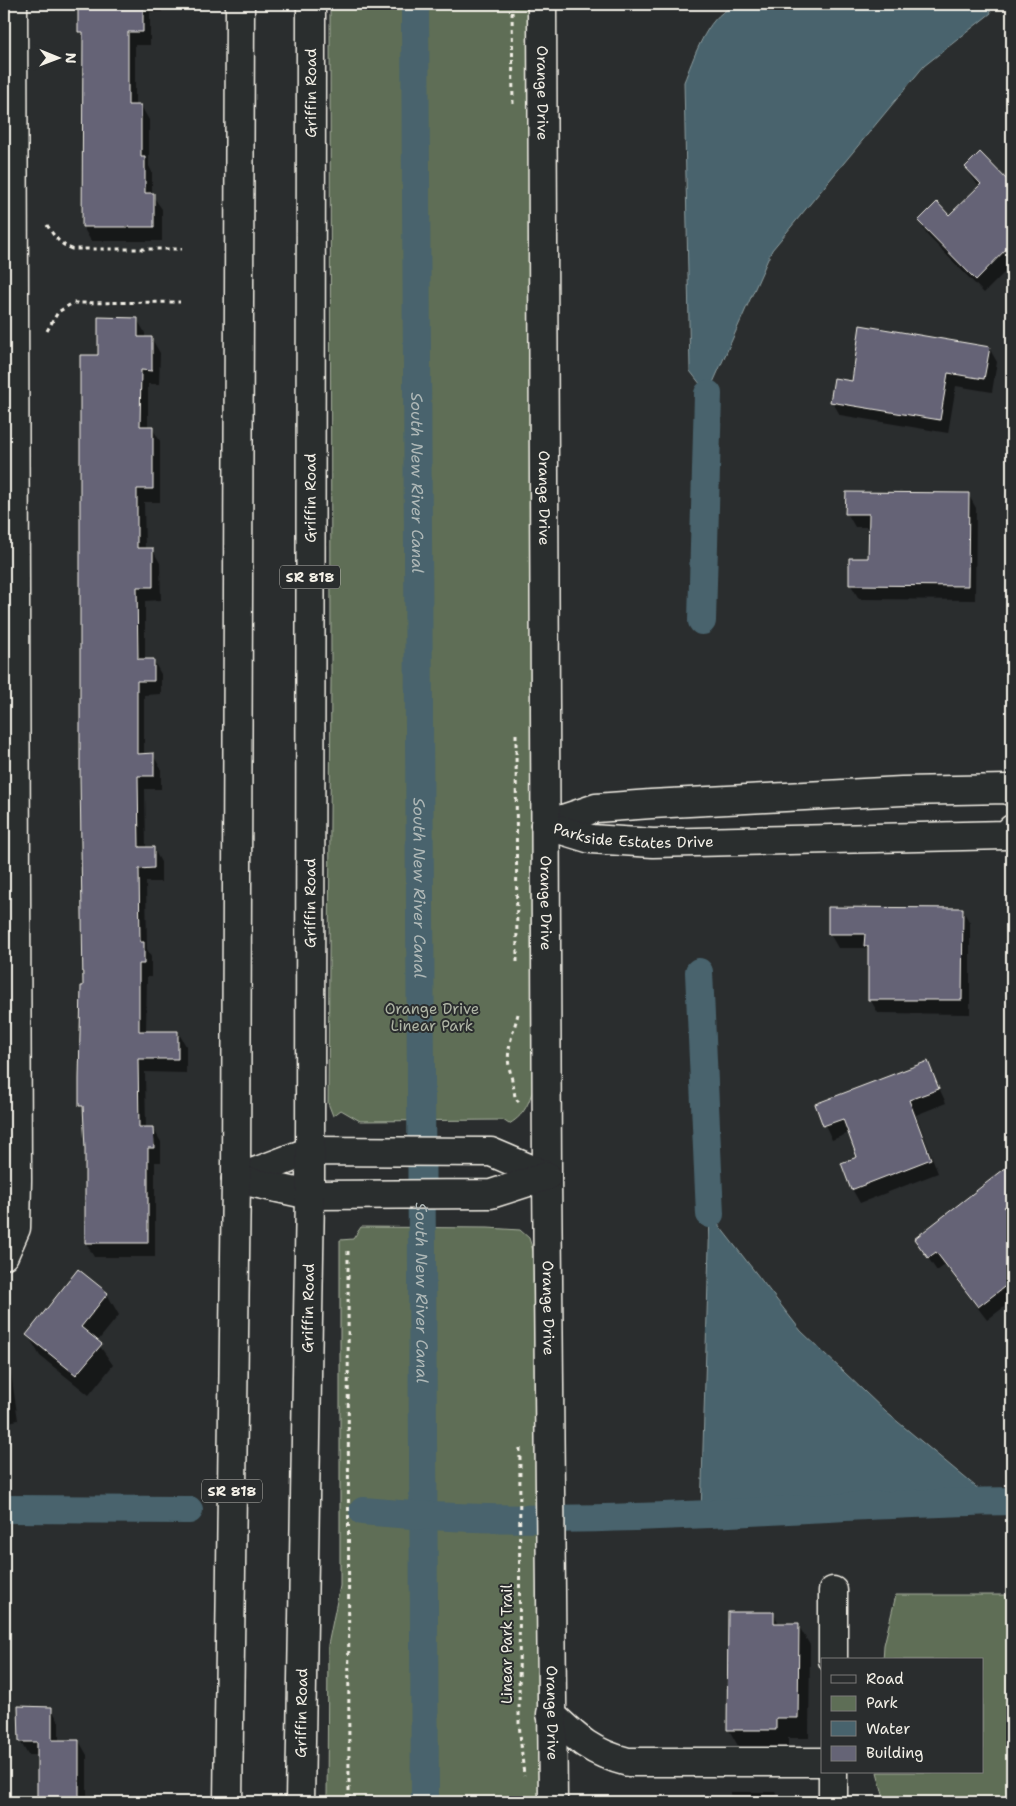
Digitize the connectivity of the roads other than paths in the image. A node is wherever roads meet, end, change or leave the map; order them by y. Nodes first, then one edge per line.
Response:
1 (13, 4) edge
2 (240, 4) edge
3 (311, 4) edge
4 (542, 4) edge
5 (1012, 792) edge
6 (834, 796) junction
7 (545, 825) junction
8 (1012, 829) edge
9 (834, 839) junction
10 (310, 1151) junction
11 (547, 1176) junction
12 (236, 1179) junction
13 (310, 1195) junction
14 (4, 1256) edge
15 (833, 1591) dead end
16 (833, 1658) edge
17 (551, 1714) junction
18 (821, 1762) edge
19 (833, 1774) edge
20 (228, 1802) edge
21 (300, 1802) edge
22 (553, 1802) edge
23 (833, 1802) edge

1 - 14 street
2 - 12 street, SR 818
3 - 10 street, Griffin Road / SR 818
4 - 7 street, Orange Drive
5 - 6 street, Parkside Estates Drive
6 - 7 street, Parkside Estates Drive
6 - 9 street
7 - 9 street, Parkside Estates Drive
7 - 11 street, Orange Drive
8 - 9 street, Parkside Estates Drive
10 - 11 street
10 - 12 street
10 - 13 street, Griffin Road / SR 818
11 - 13 street
11 - 17 street, Orange Drive
12 - 13 street
12 - 20 street, SR 818
13 - 21 street, Griffin Road / SR 818
15 - 16 street
17 - 18 street
17 - 22 street, Orange Drive
19 - 23 street

